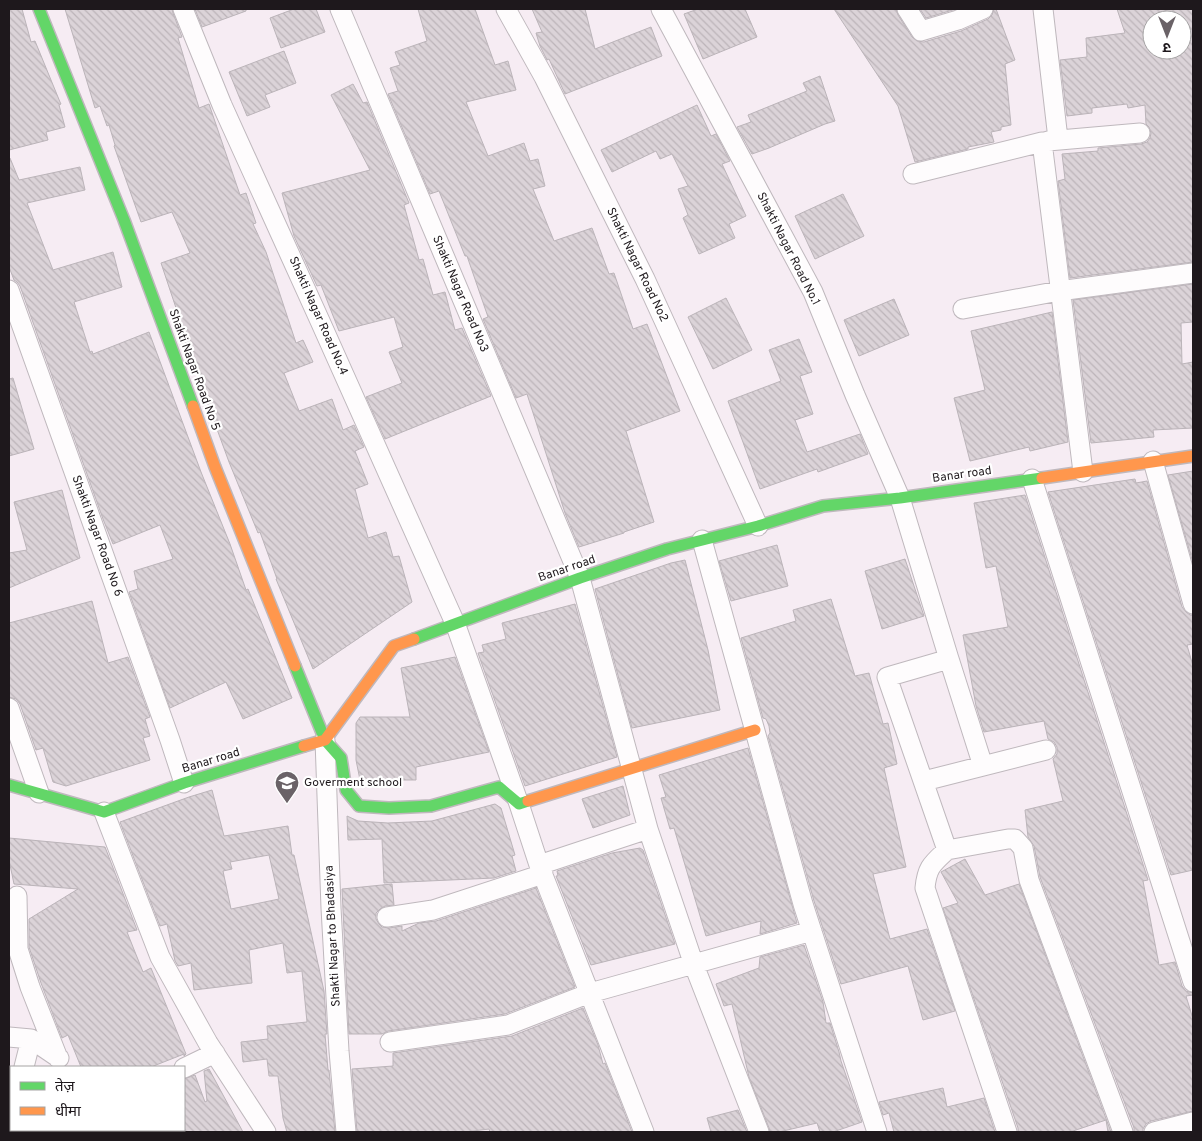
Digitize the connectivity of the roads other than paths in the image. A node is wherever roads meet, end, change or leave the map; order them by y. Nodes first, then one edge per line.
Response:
1 (39, 9) edge
2 (183, 9) edge
3 (340, 9) edge
4 (506, 9) edge
5 (661, 9) edge
6 (907, 9) edge
7 (982, 9) edge
8 (1043, 9) edge
9 (1140, 133) dead end
10 (1050, 141) junction
11 (913, 174) dead end
12 (1193, 273) edge
13 (9, 290) edge
14 (1060, 292) junction
15 (963, 309) dead end
16 (1193, 456) edge
17 (1153, 461) junction
18 (1083, 472) junction
19 (1032, 479) junction
20 (900, 498) junction
21 (758, 526) junction
22 (702, 540) junction
23 (580, 578) junction
24 (1193, 604) edge
25 (455, 623) junction
26 (949, 659) junction
27 (9, 708) edge
28 (755, 730) junction
29 (325, 740) junction
30 (1046, 750) dead end
31 (983, 766) junction
32 (630, 768) junction
33 (924, 782) junction
34 (184, 783) junction
35 (9, 785) edge
36 (39, 793) junction
37 (520, 804) junction
38 (104, 812) junction
39 (648, 829) junction
40 (947, 850) junction
41 (541, 869) junction
42 (17, 896) dead end
43 (387, 917) dead end
44 (812, 931) junction
45 (694, 965) junction
46 (1193, 982) edge
47 (590, 993) junction
48 (9, 1037) edge
49 (31, 1039) junction
50 (390, 1042) dead end
51 (215, 1053) junction
52 (61, 1062) edge
53 (24, 1066) edge
54 (185, 1068) edge
55 (1193, 1122) edge
56 (266, 1132) edge
57 (346, 1132) edge
58 (644, 1132) edge
59 (759, 1132) edge
60 (877, 1132) edge
61 (1007, 1132) edge
62 (1123, 1132) edge
63 (1154, 1132) edge

1 - 29 street, Shakti Nagar Road No 5
2 - 25 street, Shakti Nagar Road No.4
3 - 23 street, Shakti Nagar Road No3
4 - 21 street, Shakti Nagar Road No2
5 - 20 street, Shakti Nagar Road No.1
6 - 7 street
8 - 10 street
9 - 10 street
10 - 11 street
10 - 14 street
12 - 14 street
13 - 34 street, Shakti Nagar Road No 6
14 - 15 street
14 - 18 street
16 - 17 street, Banar road
17 - 18 street, Banar road
17 - 24 street
18 - 19 street, Banar road
19 - 20 street, Banar road
19 - 46 street
20 - 21 street, Banar road
20 - 26 street, Shakti Nagar Road No.1
21 - 22 street, Banar road
22 - 23 street, Banar road
22 - 28 street
23 - 25 street, Banar road
23 - 32 street, Shakti Nagar Road No3
25 - 29 street, Banar road
25 - 37 street, Shakti Nagar Road No.4
26 - 31 street, Shakti Nagar Road No.1
26 - 33 street
27 - 36 street
28 - 32 street
28 - 44 street
29 - 34 street, Banar road
29 - 37 street, Shakti Nagar Road No 5
29 - 57 street, Shakti Nagar to Bhadasiya
30 - 31 street
31 - 33 street
32 - 37 street
32 - 39 street, Shakti Nagar Road No3
33 - 40 street
34 - 38 street, Banar road
35 - 36 street
36 - 38 street
37 - 41 street, Shakti Nagar Road No.4
38 - 51 street
39 - 41 street
39 - 45 street, Shakti Nagar Road No3
40 - 61 street
40 - 62 street
41 - 43 street
41 - 47 street, Shakti Nagar Road No.4
42 - 52 street
44 - 45 street
44 - 60 street
45 - 47 street
45 - 59 street, Shakti Nagar Road No3
47 - 50 street
47 - 58 street, Shakti Nagar Road No.4
48 - 49 street
49 - 52 street
49 - 53 street
51 - 54 street
51 - 56 street
55 - 63 street

